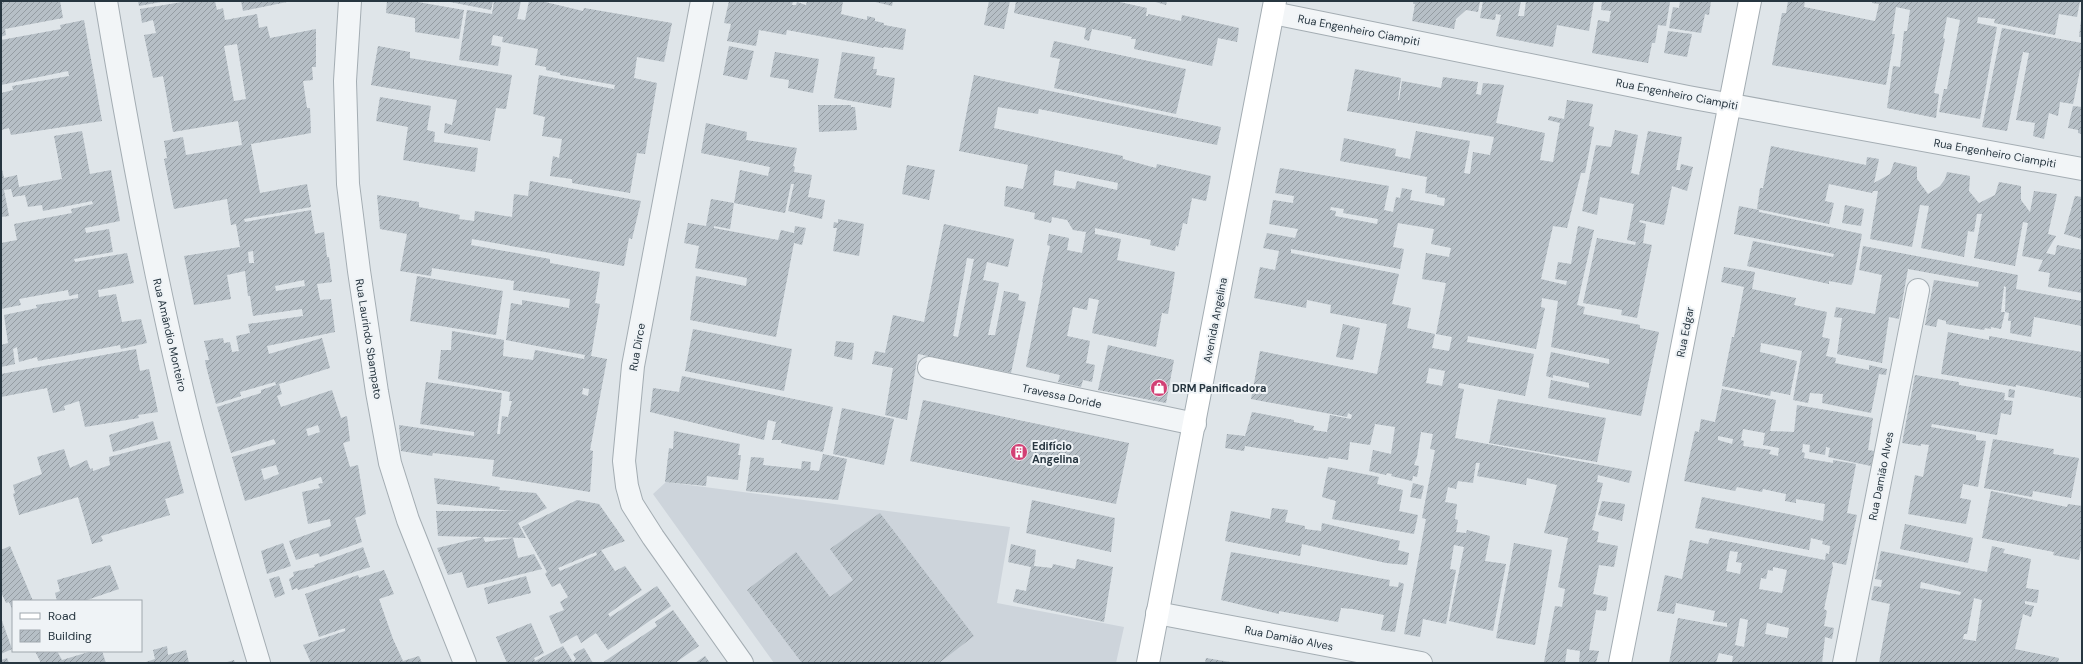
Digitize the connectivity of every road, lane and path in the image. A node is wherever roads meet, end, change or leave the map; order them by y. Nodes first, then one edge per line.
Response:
1 (106, 1) edge
2 (350, 1) edge
3 (702, 1) edge
4 (1750, 1) edge
5 (1274, 7) edge
6 (1730, 105) junction
7 (2082, 169) edge
8 (1918, 290) dead end
9 (929, 368) dead end
10 (1195, 424) junction
11 (1157, 613) junction
12 (259, 663) edge
13 (465, 663) edge
14 (742, 663) edge
15 (1148, 663) edge
16 (1421, 663) edge
17 (1620, 663) edge
18 (1844, 663) edge

1 - 12 street, Rua Amândio Monteiro
2 - 13 street, Rua Laurindo Sbampato
3 - 14 street, Rua Dirce
4 - 6 street, Rua Edgar
5 - 6 street, Rua Engenheiro Ciampiti
5 - 10 street, Avenida Angelina
6 - 7 street, Rua Engenheiro Ciampiti
6 - 17 street, Rua Edgar
8 - 18 street, Rua Damião Alves
9 - 10 street, Travessa Doride
10 - 11 street, Avenida Angelina
11 - 15 street, Avenida Angelina
11 - 16 street, Rua Damião Alves

